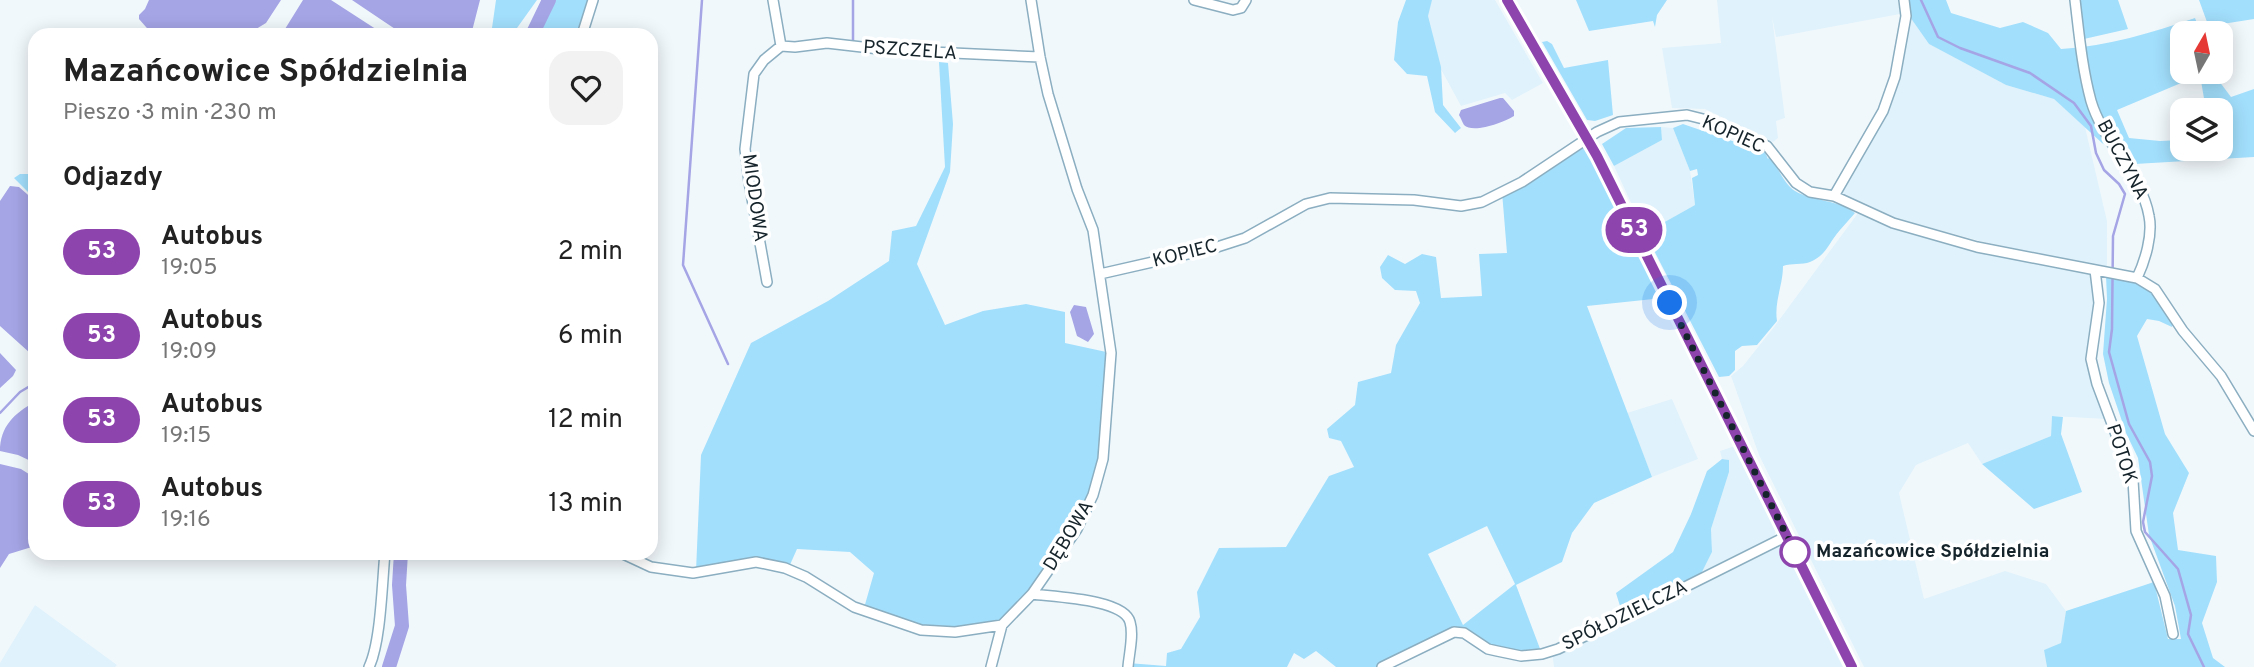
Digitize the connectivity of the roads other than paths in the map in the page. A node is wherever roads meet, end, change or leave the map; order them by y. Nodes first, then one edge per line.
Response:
1 (593, 0) edge
2 (774, 0) edge
3 (1031, 0) edge
4 (1194, 0) edge
5 (1246, 0) edge
6 (1507, 0) edge
7 (1904, 0) edge
8 (2075, 0) edge
9 (584, 28) edge
10 (781, 46) junction
11 (1040, 57) junction
12 (1588, 138) junction
13 (1834, 196) junction
14 (2100, 271) junction
15 (1101, 274) junction
16 (2137, 278) junction
17 (767, 282) dead end
18 (2254, 431) edge
19 (1787, 536) junction
20 (384, 560) edge
21 (636, 560) edge
22 (1032, 594) junction
23 (1002, 625) junction
24 (2173, 634) dead end
25 (369, 667) edge
26 (992, 667) edge
27 (1128, 667) edge
28 (1382, 667) edge
29 (1852, 667) edge

1 - 9 street
2 - 10 street
3 - 11 street, DĘBOWA
4 - 5 street
6 - 12 street
7 - 13 street
8 - 16 street, BUCZYNA
10 - 11 street, PSZCZELA
10 - 17 street, MIODOWA
11 - 15 street, DĘBOWA
12 - 13 street, KOPIEC
12 - 15 street, KOPIEC
12 - 19 street
13 - 14 street, KOPIEC
14 - 16 street, KOPIEC
14 - 24 street, POTOK
15 - 22 street, DĘBOWA
16 - 18 street, KOPIEC
19 - 28 street, SPÓŁDZIELCZA
19 - 29 street
20 - 25 street
21 - 23 street
22 - 23 street, DĘBOWA
22 - 27 street
23 - 26 street

